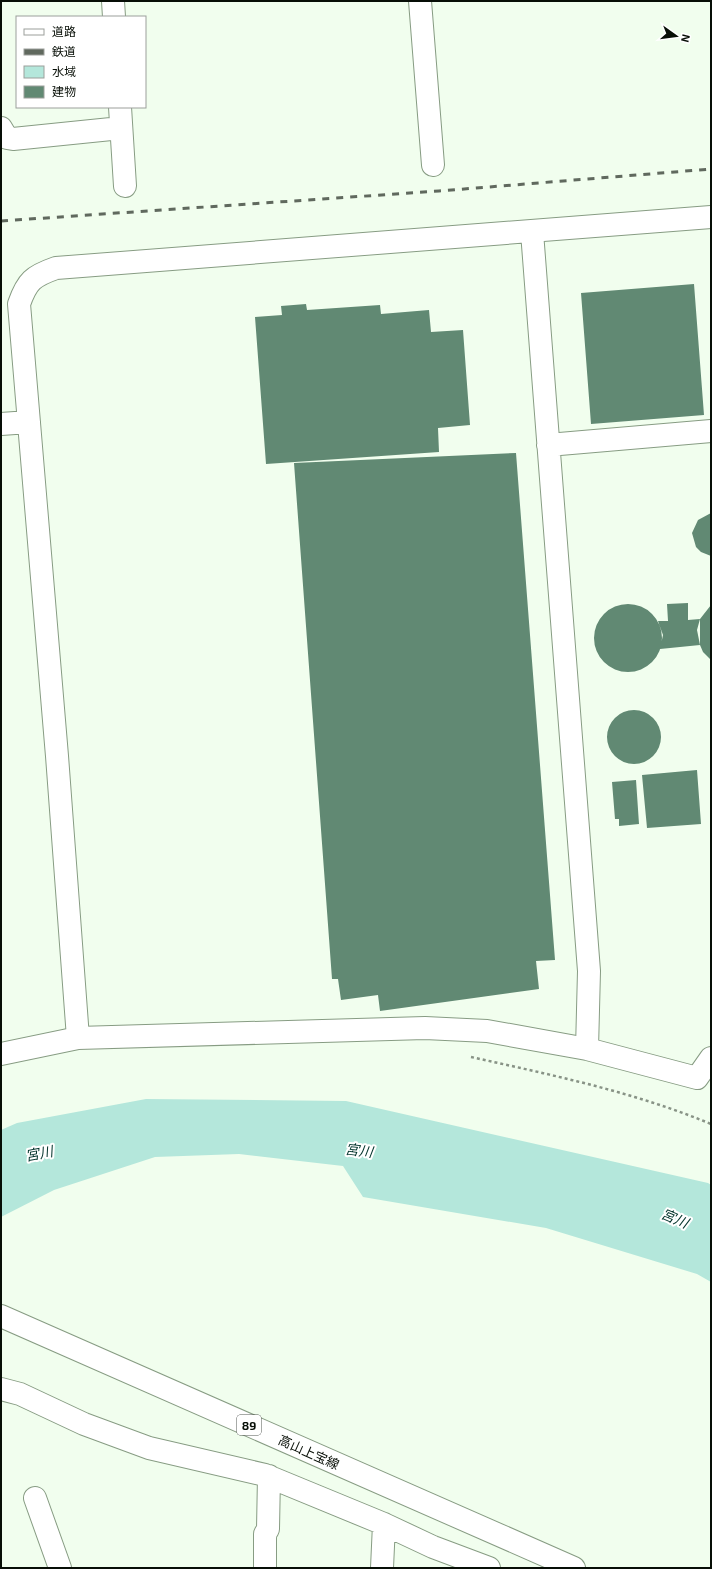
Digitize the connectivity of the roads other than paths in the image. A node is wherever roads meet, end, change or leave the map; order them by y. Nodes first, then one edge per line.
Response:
1 (113, 1) edge
2 (420, 1) edge
3 (114, 16) edge
4 (120, 108) edge
5 (1, 128) edge
6 (121, 128) junction
7 (433, 165) dead end
8 (125, 186) dead end
9 (711, 217) edge
10 (532, 232) junction
11 (29, 422) junction
12 (1, 424) edge
13 (711, 431) edge
14 (548, 444) junction
15 (78, 1038) junction
16 (587, 1049) junction
17 (1, 1054) edge
18 (711, 1058) edge
19 (1, 1316) edge
20 (1, 1390) edge
21 (269, 1476) junction
22 (35, 1498) dead end
23 (384, 1524) junction
24 (60, 1568) edge
25 (266, 1568) edge
26 (382, 1568) edge
27 (489, 1568) edge
28 (574, 1568) edge

1 - 3 street
2 - 7 street
4 - 6 street
5 - 6 street
6 - 8 street
9 - 10 street
10 - 11 street
10 - 14 street
11 - 12 street
11 - 15 street
13 - 14 street
14 - 16 street
15 - 16 street
15 - 17 street
16 - 18 street
19 - 28 street, 高山上宝線 / 89
20 - 21 street
21 - 23 street
21 - 25 street
22 - 24 street
23 - 26 street
23 - 27 street

